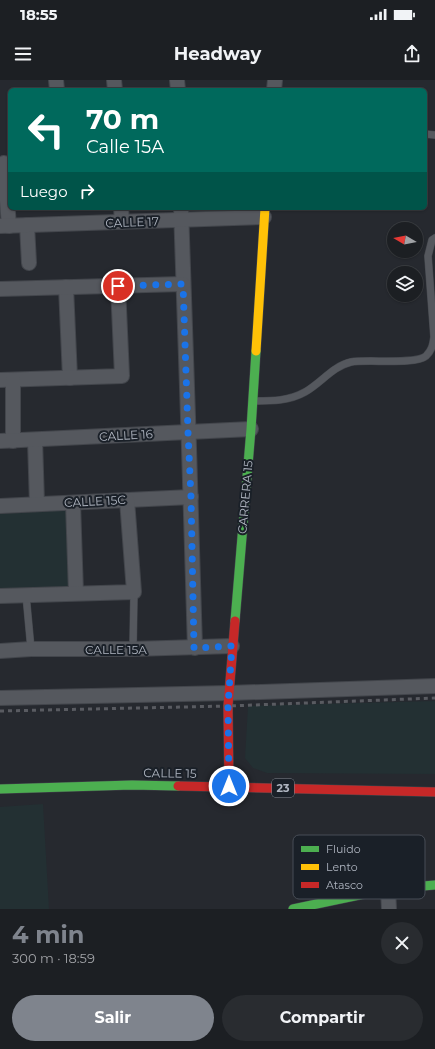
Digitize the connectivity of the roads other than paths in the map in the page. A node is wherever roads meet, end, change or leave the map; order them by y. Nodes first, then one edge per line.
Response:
1 (5, 163) edge
2 (265, 213) edge
3 (181, 214) edge
4 (121, 215) edge
5 (27, 225) junction
6 (4, 226) edge
7 (435, 238) edge
8 (29, 263) dead end
9 (183, 284) junction
10 (118, 286) junction
11 (66, 287) junction
12 (0, 289) edge
13 (70, 378) junction
14 (6, 380) edge
15 (253, 401) junction
16 (251, 429) junction
17 (188, 432) junction
18 (36, 440) junction
19 (6, 441) edge
20 (191, 497) junction
21 (127, 500) junction
22 (73, 503) junction
23 (38, 504) junction
24 (0, 506) edge
25 (134, 592) junction
26 (76, 593) junction
27 (26, 595) junction
28 (0, 596) edge
29 (232, 646) junction
30 (194, 648) junction
31 (31, 649) junction
32 (133, 649) junction
33 (0, 651) edge
34 (435, 686) edge
35 (229, 693) junction
36 (0, 698) edge
37 (229, 786) junction
38 (0, 789) edge
39 (435, 792) edge
40 (435, 885) edge
41 (425, 886) edge
42 (340, 899) edge
43 (388, 899) edge
44 (293, 909) edge
45 (389, 909) edge

1 - 6 street
2 - 3 street, CALLE 17
2 - 15 main road, CARRERA 15
3 - 4 street, CALLE 17
3 - 9 street
4 - 5 street, CALLE 17
5 - 6 street, CALLE 17
5 - 8 street
7 - 15 lane
9 - 10 street
9 - 17 street
10 - 11 street
10 - 13 street
11 - 12 street
11 - 13 street
13 - 14 street
14 - 19 street
15 - 16 main road, CARRERA 15
16 - 17 street, CALLE 16
16 - 29 main road, CARRERA 15
17 - 18 street, CALLE 16
17 - 20 street
18 - 19 street, CALLE 16
18 - 23 street
20 - 21 street, CALLE 15C
20 - 30 street
21 - 22 street, CALLE 15C
21 - 25 street
22 - 23 street, CALLE 15C
22 - 26 street
23 - 24 street, CALLE 15C
25 - 26 street
25 - 32 lane
26 - 27 street
27 - 28 street
27 - 31 lane
29 - 30 street, CALLE 15A
29 - 35 main road, CARRERA 15
30 - 32 street, CALLE 15A
31 - 32 street, CALLE 15A
31 - 33 street, CALLE 15A
34 - 35 street
35 - 36 street
35 - 37 main road, CARRERA 15
37 - 38 main road, CALLE 15 / 23
37 - 39 main road, CALLE 15 / 23
40 - 41 main road
42 - 44 main road
43 - 45 street

